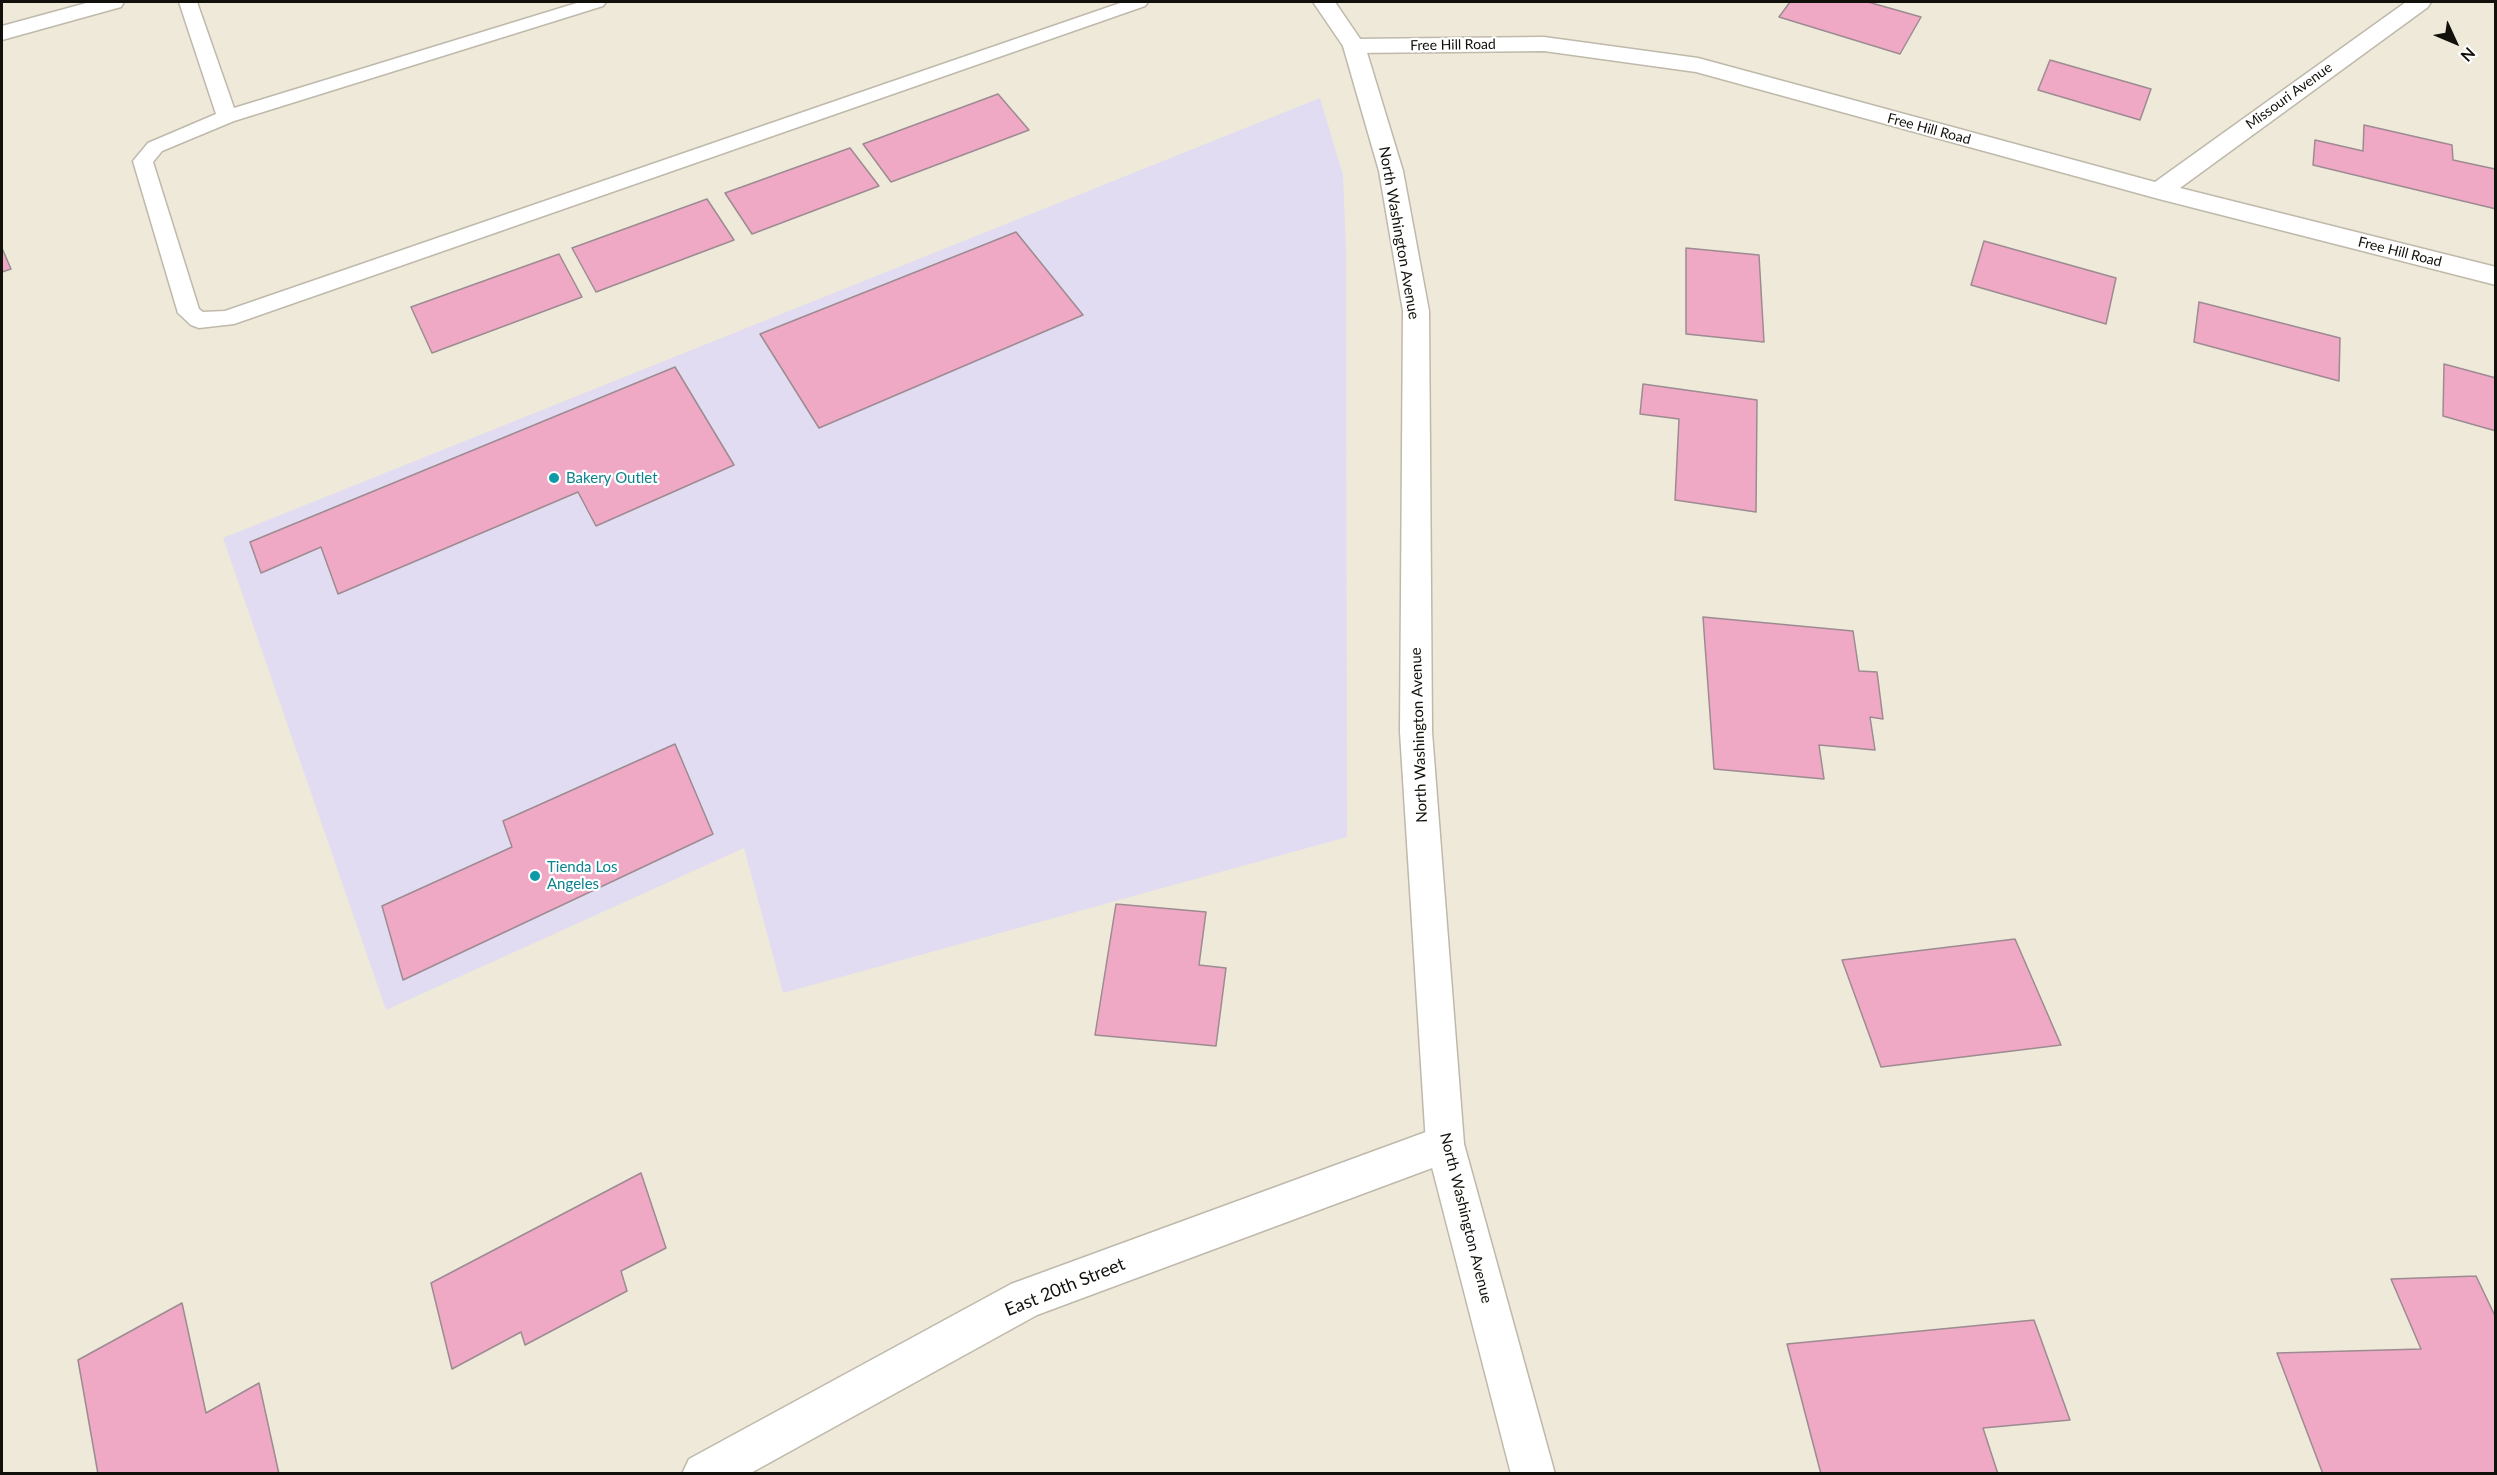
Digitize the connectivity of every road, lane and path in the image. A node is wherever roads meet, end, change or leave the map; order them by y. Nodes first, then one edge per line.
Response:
1 (113, 2) edge
2 (188, 2) edge
3 (594, 2) edge
4 (1139, 2) edge
5 (1324, 2) edge
6 (2420, 2) edge
7 (2, 33) edge
8 (1354, 46) junction
9 (227, 117) junction
10 (2159, 191) junction
11 (2496, 276) edge
12 (1445, 1144) junction
13 (704, 1473) edge
14 (1533, 1473) edge

1 - 7 street
2 - 9 lane
3 - 9 lane
4 - 9 lane
5 - 8 street, North Washington Avenue
6 - 10 street, Missouri Avenue
8 - 10 street, Free Hill Road
8 - 12 street, North Washington Avenue
10 - 11 street, Free Hill Road
12 - 13 street, East 20th Street
12 - 14 street, North Washington Avenue

